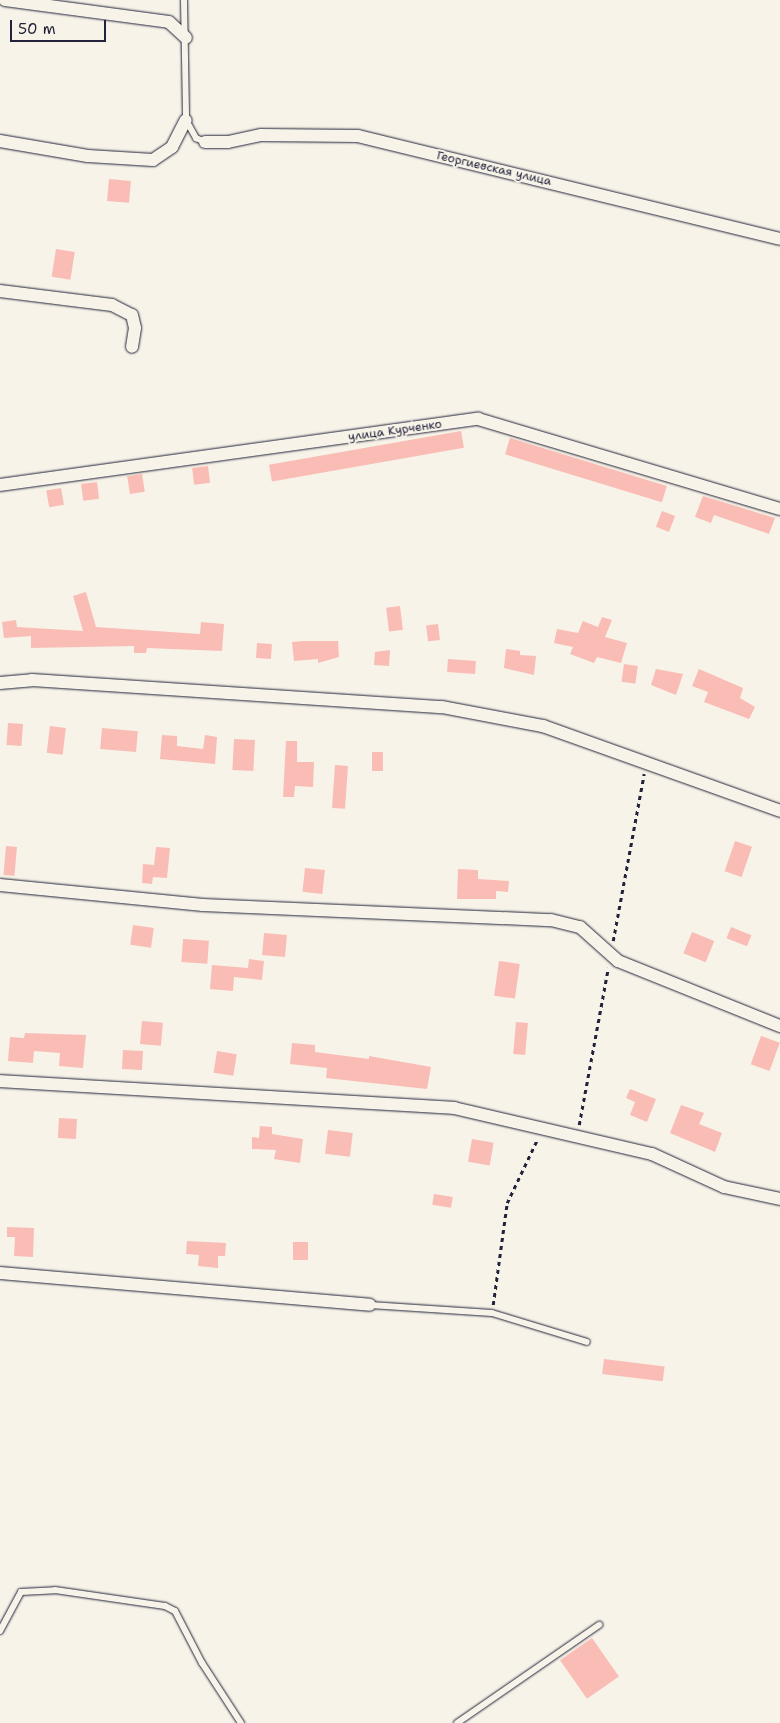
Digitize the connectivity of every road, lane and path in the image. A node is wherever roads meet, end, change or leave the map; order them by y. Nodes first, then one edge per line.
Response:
1 (5, 0) edge
2 (184, 0) edge
3 (186, 38) junction
4 (186, 120) junction
5 (0, 141) edge
6 (205, 142) joint
7 (780, 239) edge
8 (0, 291) edge
9 (132, 347) dead end
10 (0, 485) edge
11 (780, 509) edge
12 (0, 683) edge
13 (780, 811) edge
14 (0, 885) edge
15 (780, 1026) edge
16 (0, 1081) edge
17 (544, 1128) junction
18 (780, 1199) edge
19 (0, 1273) edge
20 (370, 1305) joint
21 (492, 1313) junction
22 (587, 1342) dead end
23 (599, 1625) dead end
24 (0, 1631) edge
25 (241, 1723) edge
26 (457, 1723) edge

1 - 3 street
2 - 3 lane
3 - 4 lane
4 - 5 street
4 - 6 lane
6 - 7 street, Георгиевская улица
8 - 9 street
10 - 11 street, улица Курченко
12 - 13 street
14 - 15 street
16 - 17 street
17 - 18 street
17 - 21 path
19 - 20 street
20 - 21 lane
21 - 22 lane
23 - 26 lane
24 - 25 lane

